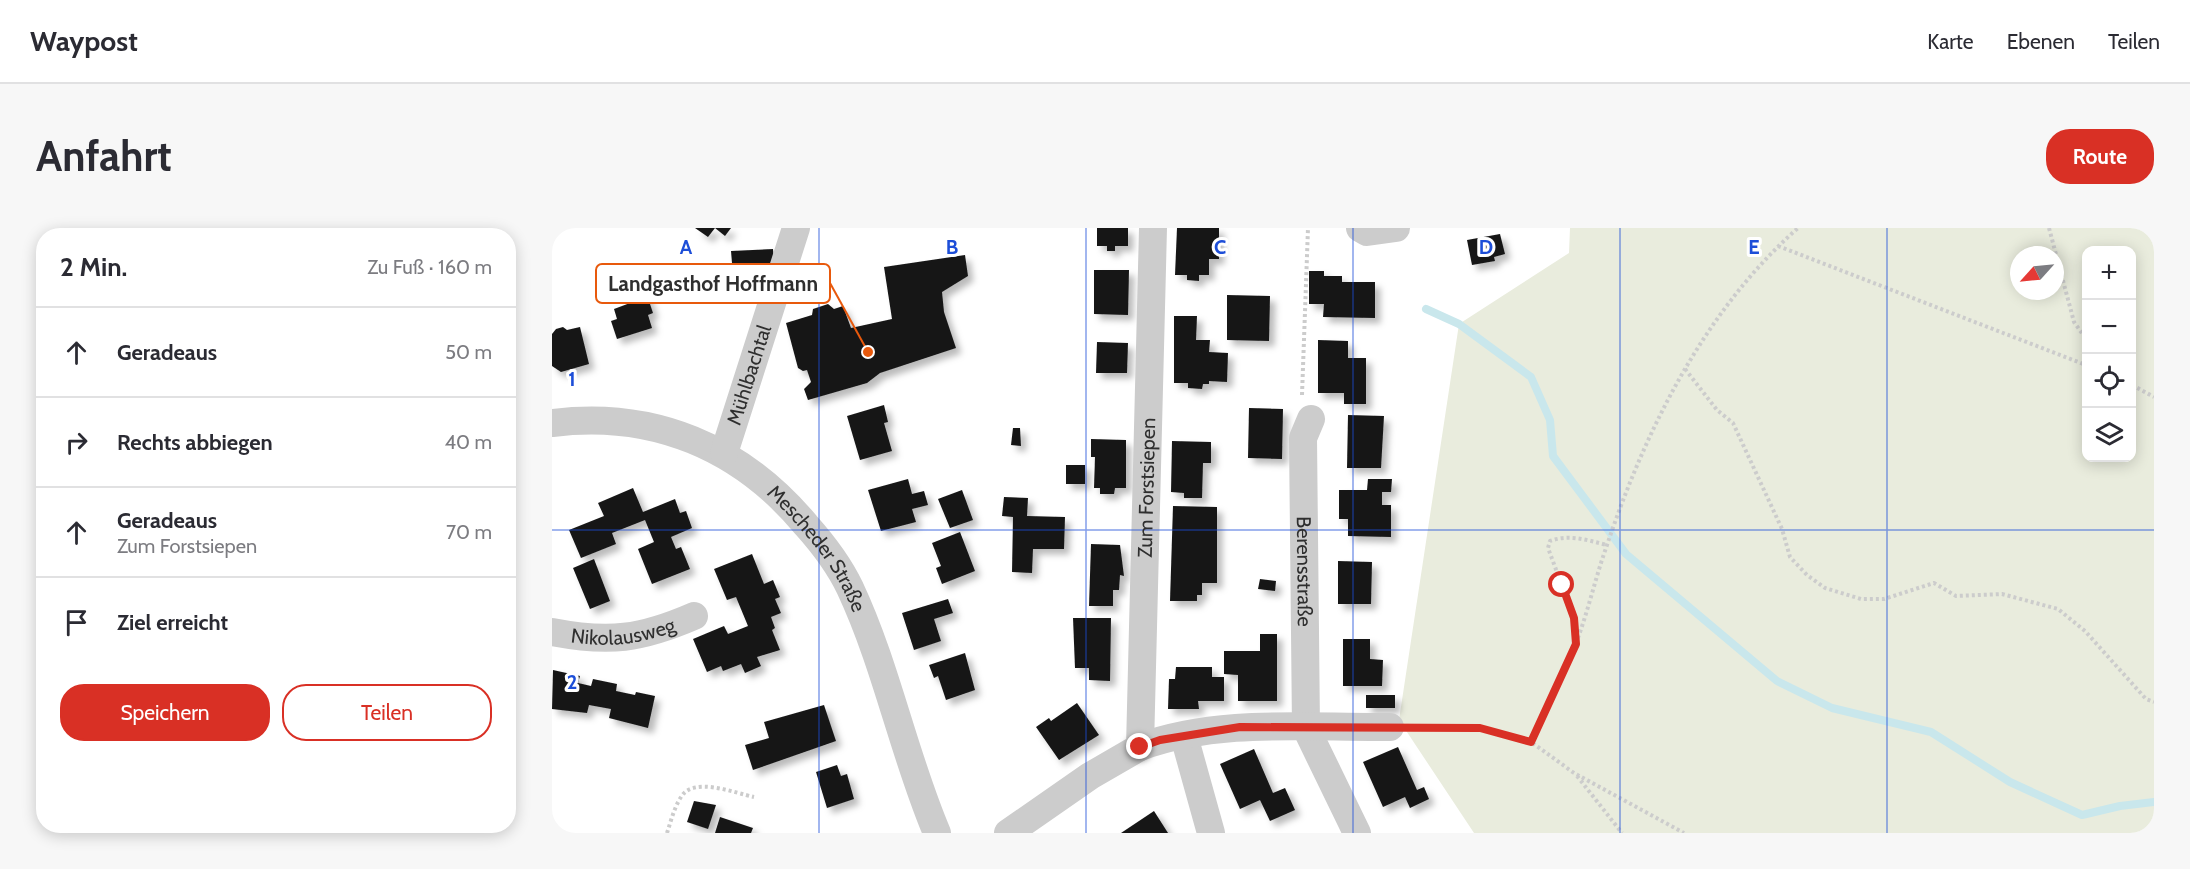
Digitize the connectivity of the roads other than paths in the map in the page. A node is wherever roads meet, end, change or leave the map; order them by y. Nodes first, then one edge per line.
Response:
1 (796, 228) edge
2 (1152, 228) edge
3 (1360, 228) edge
4 (1396, 228) edge
5 (1307, 410) road end
6 (552, 423) edge
7 (724, 453) junction
8 (694, 616) dead end
9 (552, 632) edge
10 (1390, 727) road end
11 (1306, 728) junction
12 (1184, 736) junction
13 (1140, 747) junction
14 (937, 833) edge
15 (1008, 833) edge
16 (1211, 833) edge
17 (1357, 833) edge

1 - 7 street, Mühlbachtal
2 - 13 street, Zum Forstsiepen
3 - 4 street
5 - 11 street, Berensstraße
6 - 7 street, Mescheder Straße
7 - 14 street, Mescheder Straße
8 - 9 street, Nikolausweg
10 - 11 street
11 - 12 street
11 - 17 street
12 - 13 street
12 - 16 street
13 - 15 street

